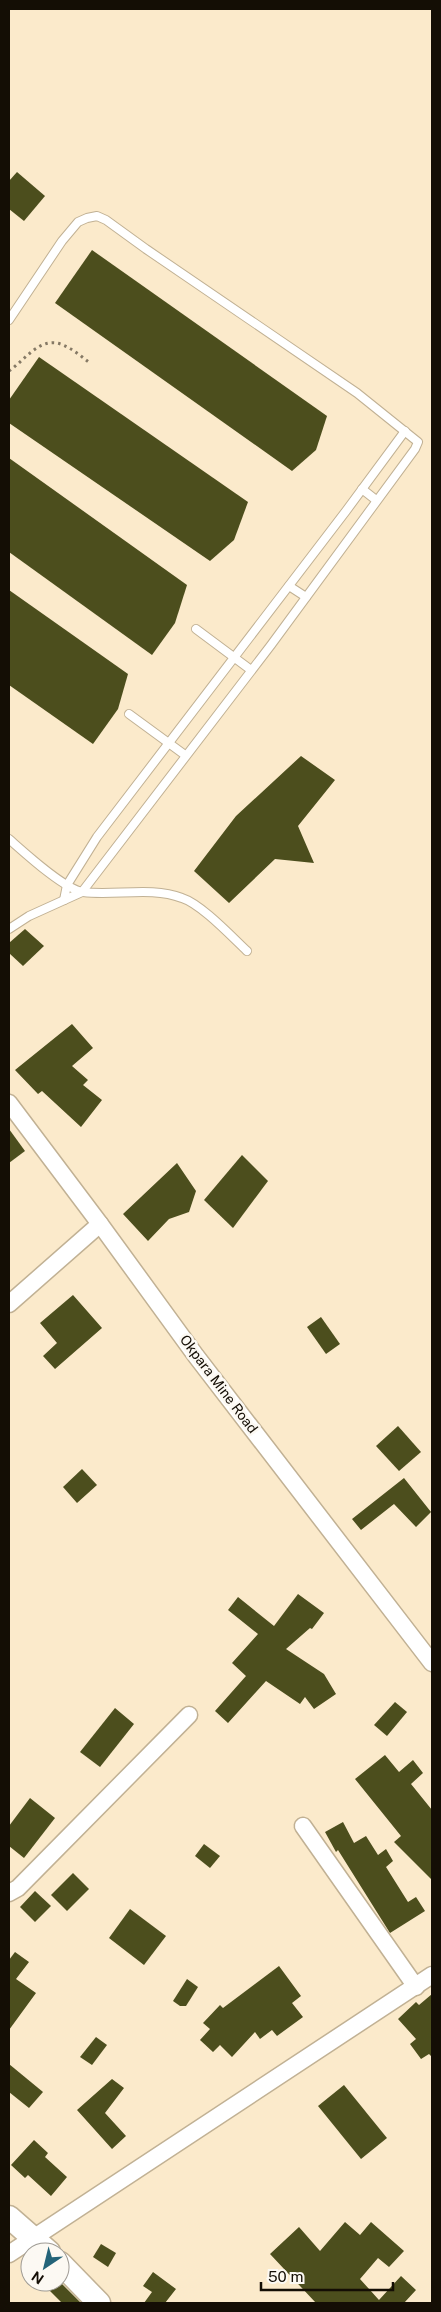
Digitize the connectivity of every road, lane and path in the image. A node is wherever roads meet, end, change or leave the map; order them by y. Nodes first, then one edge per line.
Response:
1 (9, 320) edge
2 (90, 362) dead end
3 (9, 371) edge
4 (404, 431) junction
5 (362, 489) junction
6 (376, 500) junction
7 (289, 586) junction
8 (306, 597) junction
9 (196, 629) dead end
10 (233, 657) junction
11 (251, 670) junction
12 (129, 714) dead end
13 (169, 743) junction
14 (185, 755) junction
15 (9, 839) edge
16 (67, 885) junction
17 (82, 892) junction
18 (64, 900) junction
19 (9, 929) edge
20 (247, 951) dead end
21 (9, 1103) edge
22 (100, 1224) junction
23 (9, 1304) edge
24 (432, 1663) edge
25 (189, 1714) dead end
26 (304, 1826) dead end
27 (9, 1893) edge
28 (432, 1975) edge
29 (416, 1987) junction
30 (9, 2217) edge
31 (38, 2242) edge
32 (45, 2242) edge
33 (70, 2274) edge
34 (99, 2303) edge

1 - 4 lane
2 - 3 path
4 - 5 lane
4 - 6 lane
5 - 6 lane
5 - 7 lane
6 - 8 lane
7 - 8 lane
7 - 10 lane
8 - 11 lane
9 - 10 lane
10 - 11 lane
10 - 13 lane
11 - 14 lane
12 - 13 lane
13 - 14 lane
13 - 16 lane
14 - 17 lane
15 - 16 lane
16 - 17 lane
16 - 18 lane
17 - 18 lane
17 - 20 lane
18 - 19 lane
21 - 22 street, Okpara Mine Road
22 - 23 street
22 - 24 street, Okpara Mine Road
25 - 27 street
26 - 29 street
28 - 29 street
29 - 32 street
30 - 31 main road
33 - 34 main road

